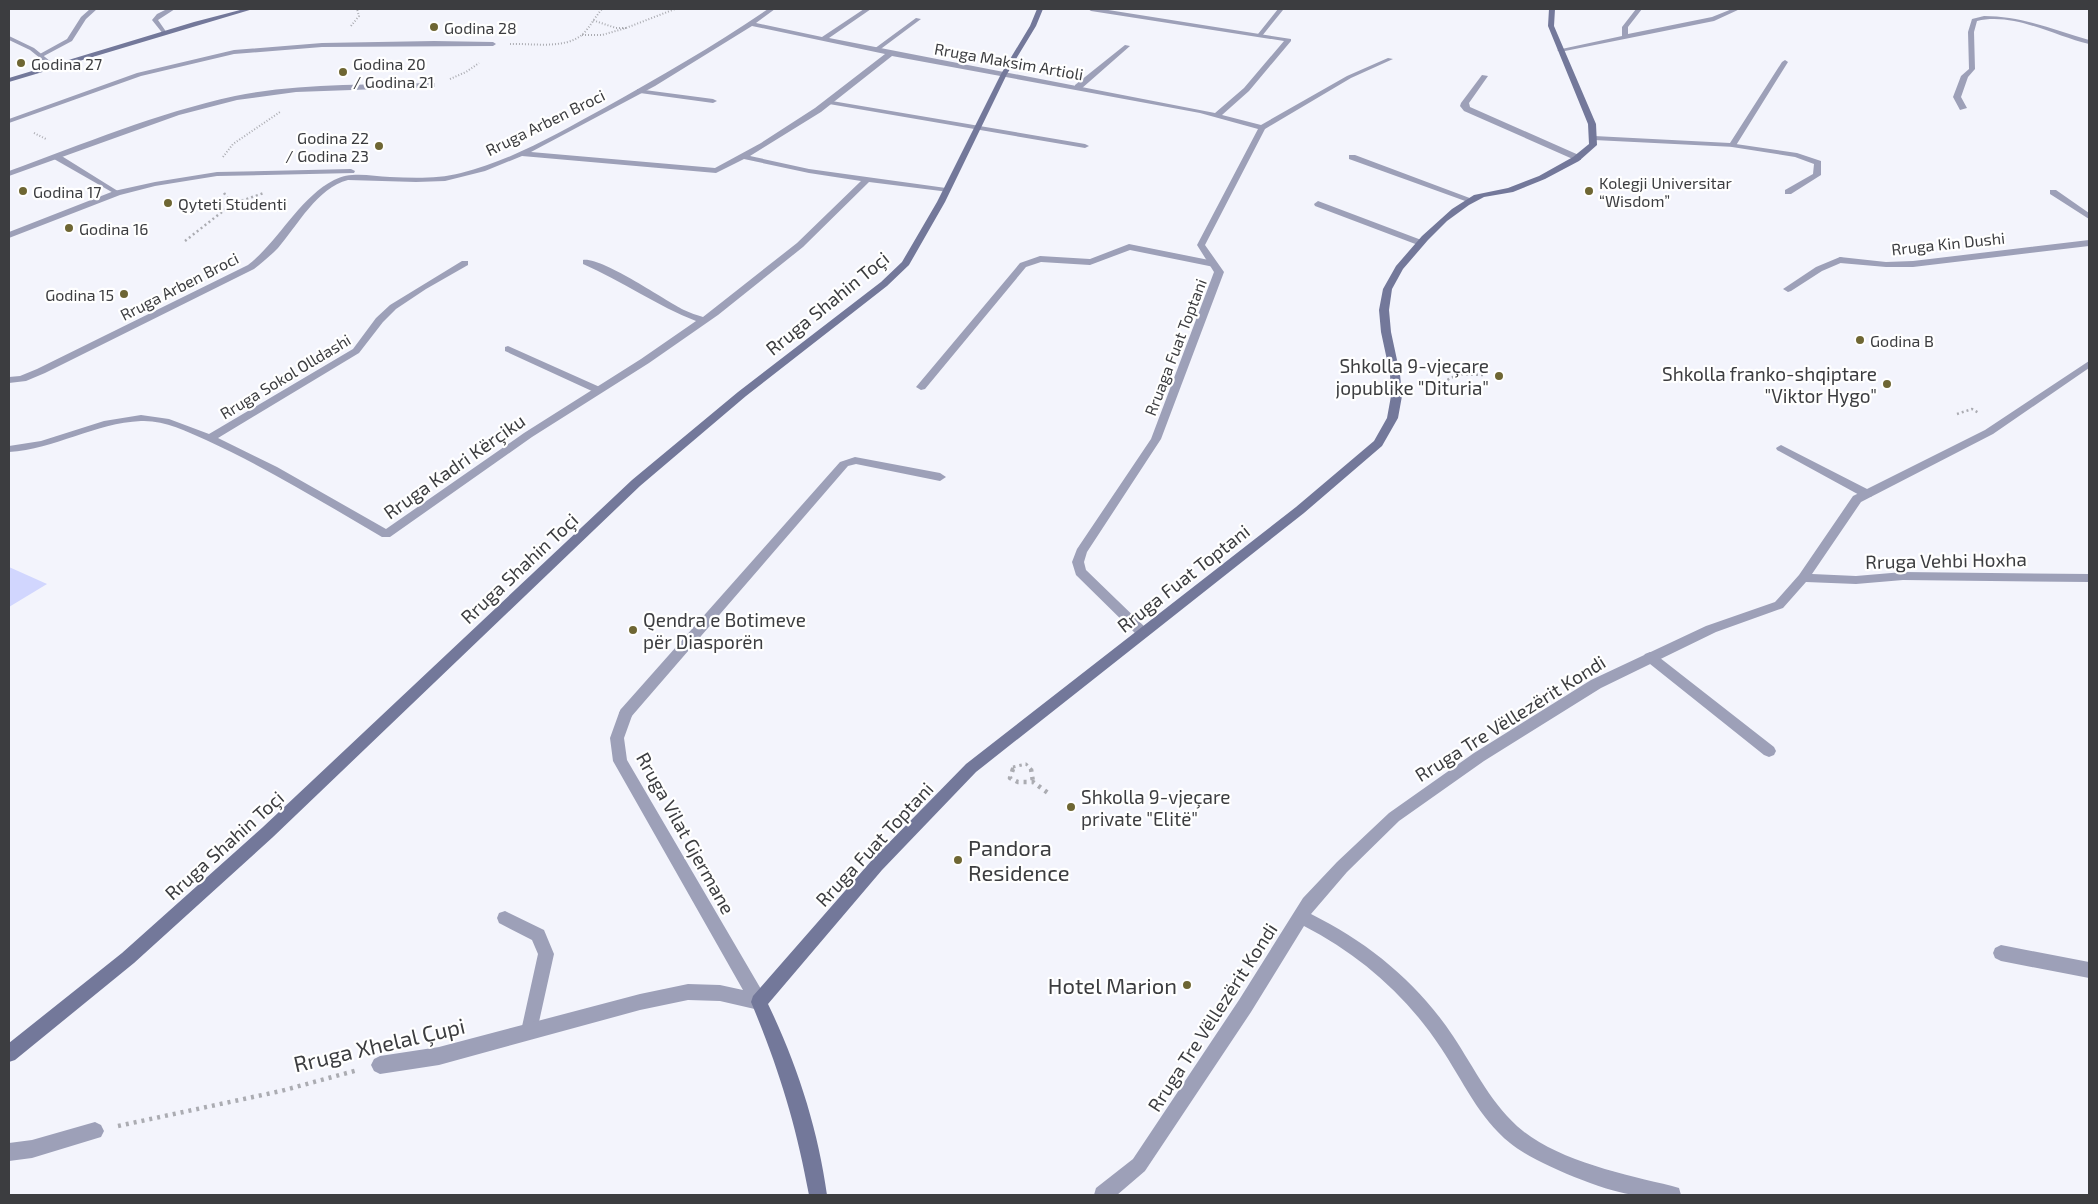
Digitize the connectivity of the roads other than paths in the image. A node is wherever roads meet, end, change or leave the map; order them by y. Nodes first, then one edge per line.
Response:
1 (94, 9) edge
2 (172, 9) edge
3 (250, 9) edge
4 (772, 9) edge
5 (868, 9) edge
6 (1040, 9) edge
7 (1091, 9) edge
8 (1552, 9) edge
9 (1639, 9) edge
10 (1737, 9) edge
11 (1280, 10) edge
12 (918, 18) dead end
13 (750, 24) junction
14 (164, 33) junction
15 (1260, 35) junction
16 (1625, 36) junction
17 (9, 38) edge
18 (822, 40) junction
19 (2089, 42) edge
20 (493, 44) road end
21 (1127, 46) dead end
22 (876, 50) junction
23 (1560, 50) junction
24 (891, 53) junction
25 (40, 56) junction
26 (1390, 59) dead end
27 (1784, 62) dead end
28 (53, 66) junction
29 (1004, 74) junction
30 (1484, 76) dead end
31 (9, 80) edge
32 (432, 85) road end
33 (1078, 87) junction
34 (640, 91) junction
35 (713, 101) dead end
36 (829, 102) junction
37 (1963, 108) dead end
38 (1216, 115) junction
39 (9, 121) edge
40 (979, 126) junction
41 (1262, 128) junction
42 (1594, 138) junction
43 (1732, 145) junction
44 (1085, 146) dead end
45 (522, 154) junction
46 (57, 157) junction
47 (744, 157) junction
48 (1352, 157) dead end
49 (1578, 158) junction
50 (351, 171) dead end
51 (9, 174) edge
52 (867, 179) junction
53 (946, 190) junction
54 (1788, 192) dead end
55 (2053, 192) dead end
56 (117, 193) junction
57 (1472, 200) junction
58 (1318, 204) dead end
59 (2089, 217) edge
60 (9, 236) edge
61 (1421, 243) junction
62 (2089, 243) edge
63 (586, 262) dead end
64 (465, 263) dead end
65 (1214, 264) junction
66 (1788, 288) dead end
67 (704, 321) junction
68 (508, 348) dead end
69 (2089, 364) edge
70 (9, 380) edge
71 (921, 387) dead end
72 (598, 390) junction
73 (210, 438) junction
74 (1782, 448) dead end
75 (9, 450) edge
76 (940, 477) dead end
77 (1867, 494) junction
78 (1803, 578) junction
79 (2089, 578) edge
80 (1143, 633) junction
81 (1650, 657) junction
82 (1769, 752) dead end
83 (1300, 916) junction
84 (504, 918) dead end
85 (2001, 953) dead end
86 (2089, 970) edge
87 (759, 1002) junction
88 (529, 1031) junction
89 (9, 1054) edge
90 (380, 1065) road end
91 (95, 1131) road end
92 (9, 1152) edge
93 (818, 1195) edge
94 (1103, 1195) edge
95 (1672, 1195) edge

1 - 25 street
2 - 14 street
3 - 14 street
4 - 13 street, Rruga Arben Broci
5 - 18 street
6 - 29 street, Rruga Shahin Toçi
7 - 15 street
8 - 23 street
9 - 16 street
10 - 16 street
11 - 15 street
12 - 22 street
13 - 18 street, Rruga Maksim Artioli
13 - 34 street, Rruga Arben Broci
14 - 28 street
15 - 38 street
16 - 23 street
17 - 25 street
18 - 22 street, Rruga Maksim Artioli
19 - 37 street
20 - 39 street
21 - 33 street
22 - 24 street, Rruga Maksim Artioli
23 - 42 street
24 - 29 street, Rruga Maksim Artioli
24 - 36 street
25 - 28 street
26 - 41 street
27 - 43 street
28 - 31 street
29 - 33 street, Rruga Maksim Artioli
29 - 40 street, Rruga Shahin Toçi
30 - 49 street
32 - 46 street
33 - 38 street, Rruga Maksim Artioli
34 - 35 street
34 - 45 street, Rruga Arben Broci
36 - 40 street
36 - 47 street
38 - 41 street, Rruga Maksim Artioli
40 - 44 street
40 - 53 street, Rruga Shahin Toçi
41 - 65 street, Rruaga Fuat Toptani
42 - 43 street
42 - 49 street, Rruga Fuat Toptani
43 - 54 street
45 - 47 street
45 - 70 street, Rruga Arben Broci
46 - 51 street
46 - 56 street
47 - 52 street
48 - 57 street
49 - 57 street, Rruga Fuat Toptani
50 - 56 street
52 - 53 street
52 - 67 street, Rruga Kadri Kërçiku
53 - 89 street, Rruga Shahin Toçi
55 - 59 street
56 - 60 street
57 - 61 street, Rruga Fuat Toptani
58 - 61 street
61 - 80 street, Rruga Fuat Toptani
62 - 66 street, Rruga Kin Dushi
63 - 67 street
64 - 73 street, Rruga Sokol Olldashi
65 - 71 street
65 - 80 street, Rruaga Fuat Toptani
67 - 72 street, Rruga Kadri Kërçiku
68 - 72 street
69 - 77 street, Rruga Tre Vëllezërit Kondi
72 - 73 street, Rruga Kadri Kërçiku
73 - 75 street, Rruga Kadri Kërçiku
74 - 77 street
76 - 87 street, Rruga Vilat Gjermane
77 - 78 street, Rruga Tre Vëllezërit Kondi
78 - 79 street, Rruga Vehbi Hoxha
78 - 81 street, Rruga Tre Vëllezërit Kondi
80 - 87 street, Rruga Fuat Toptani
81 - 82 street
81 - 83 street, Rruga Tre Vëllezërit Kondi
83 - 94 street, Rruga Tre Vëllezërit Kondi
83 - 95 street
84 - 88 street
85 - 86 street
87 - 88 street, Rruga Xhelal Çupi
87 - 93 street
88 - 90 street, Rruga Xhelal Çupi
91 - 92 street

